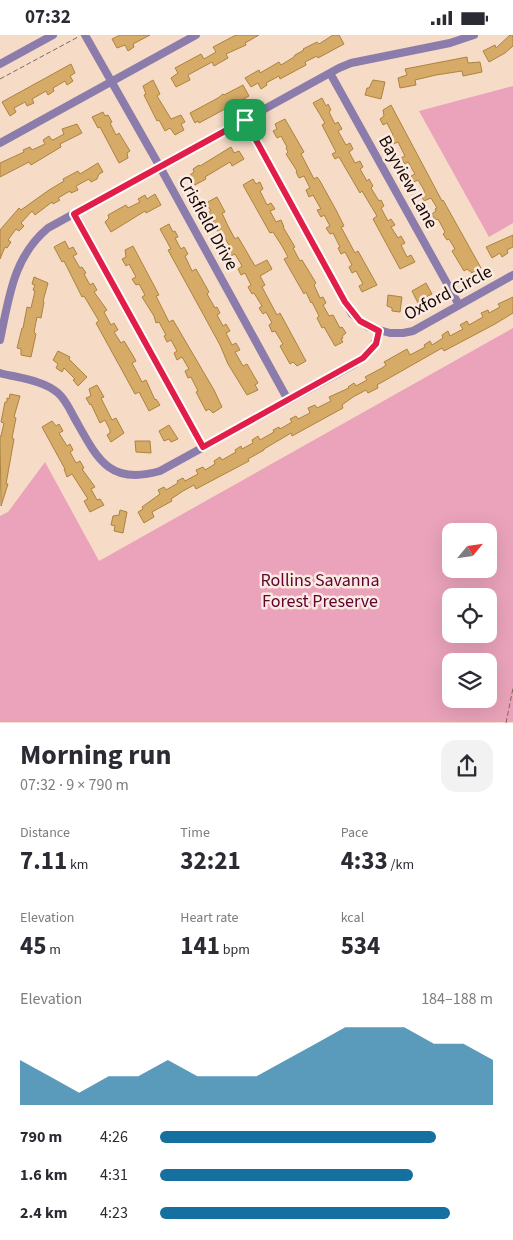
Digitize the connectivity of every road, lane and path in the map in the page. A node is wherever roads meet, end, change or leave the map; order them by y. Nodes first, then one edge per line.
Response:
1 (53, 35) edge
2 (81, 35) edge
3 (85, 35) edge
4 (196, 35) edge
5 (474, 35) edge
6 (0, 64) edge
7 (330, 73) junction
8 (0, 79) edge
9 (111, 82) junction
10 (245, 120) junction
11 (0, 143) edge
12 (160, 167) junction
13 (74, 214) junction
14 (513, 275) edge
15 (459, 305) junction
16 (379, 331) junction
17 (0, 340) edge
18 (0, 373) edge
19 (288, 400) junction
20 (203, 447) junction
21 (513, 688) edge
22 (506, 723) edge

1 - 6 street
2 - 8 path
3 - 9 street, Crisfield Drive
4 - 9 street
5 - 7 street
7 - 10 street
7 - 15 street, Bayview Lane
9 - 11 street
9 - 12 street, Crisfield Drive
10 - 12 street
10 - 16 street, Oxford Circle
12 - 13 street
12 - 19 street, Crisfield Drive
13 - 17 street
13 - 20 street
14 - 15 street, Oxford Circle
15 - 16 street, Oxford Circle
16 - 19 street
18 - 20 street
19 - 20 street
21 - 22 path

